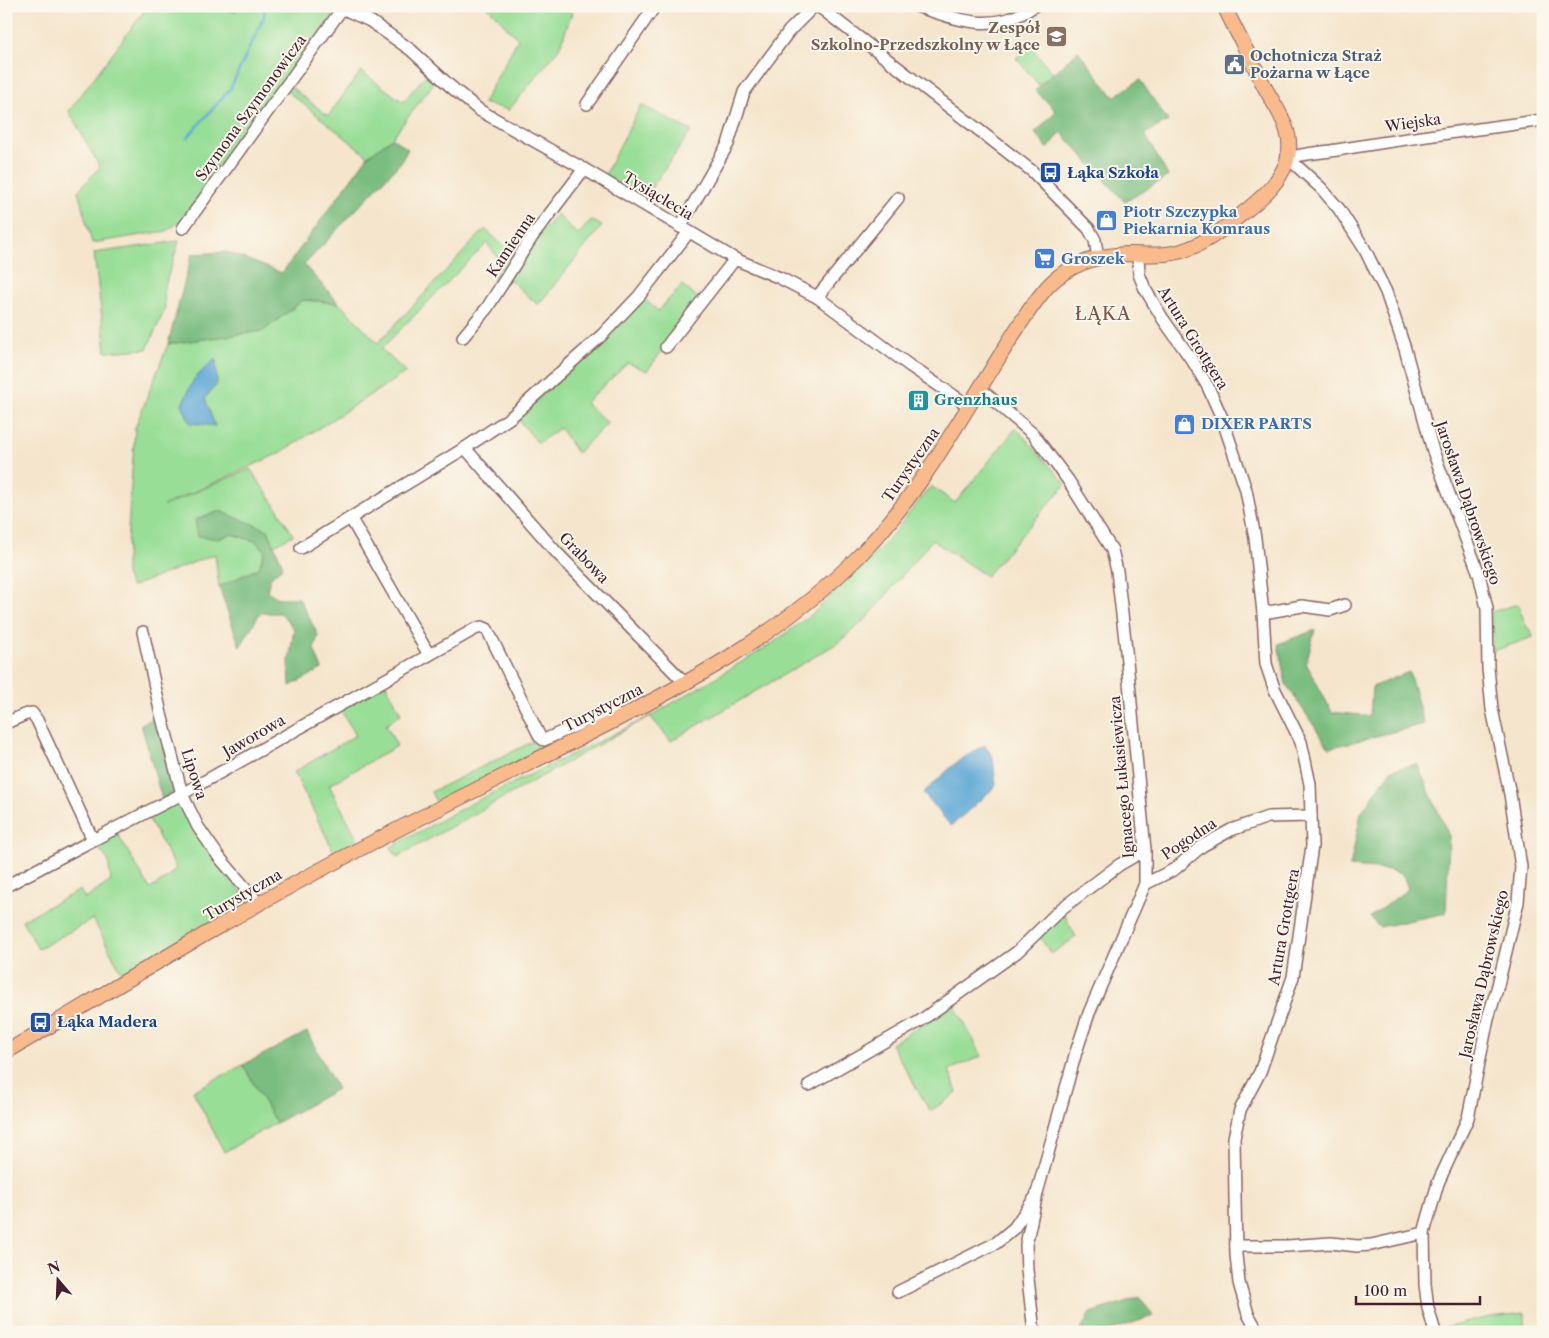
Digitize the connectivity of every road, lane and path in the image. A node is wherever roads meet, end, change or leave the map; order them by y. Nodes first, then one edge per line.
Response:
1 (655, 6) edge
2 (814, 6) edge
3 (916, 6) edge
4 (1034, 6) edge
5 (1224, 6) edge
6 (341, 7) edge
7 (826, 8) edge
8 (587, 104) dead end
9 (1543, 120) edge
10 (1288, 158) junction
11 (584, 169) junction
12 (898, 198) dead end
13 (183, 228) dead end
14 (685, 230) junction
15 (1138, 254) junction
16 (1098, 258) junction
17 (736, 259) junction
18 (817, 298) junction
19 (463, 337) dead end
20 (666, 347) dead end
21 (979, 390) junction
22 (969, 406) junction
23 (465, 448) junction
24 (351, 519) junction
25 (300, 548) dead end
26 (1345, 606) dead end
27 (1263, 613) junction
28 (143, 632) dead end
29 (428, 655) junction
30 (686, 683) junction
31 (618, 719) junction
32 (6, 723) edge
33 (182, 794) junction
34 (1311, 816) junction
35 (93, 840) junction
36 (1145, 850) junction
37 (1145, 884) junction
38 (6, 886) edge
39 (259, 904) junction
40 (6, 1052) edge
41 (809, 1085) dead end
42 (1037, 1193) junction
43 (1424, 1233) junction
44 (1236, 1246) junction
45 (898, 1292) dead end
46 (1034, 1332) edge
47 (1258, 1332) edge
48 (1435, 1332) edge

1 - 8 street
2 - 14 street
3 - 4 street
5 - 10 main road
6 - 11 street, Tysiąclecia
6 - 13 street, Szymona Szymonowicza
7 - 16 street
9 - 10 street, Wiejska
10 - 15 main road
10 - 43 street, Jarosława Dąbrowskiego
11 - 14 street, Tysiąclecia
11 - 19 street, Kamienna
12 - 18 street
14 - 17 street, Tysiąclecia
14 - 23 street
15 - 16 main road, Turystyczna
15 - 27 street, Artura Grottgera
16 - 21 main road, Turystyczna
17 - 18 street, Tysiąclecia
17 - 20 street
18 - 22 street, Tysiąclecia
21 - 22 main road, Turystyczna
21 - 36 street, Ignacego Łukasiewicza
22 - 30 main road, Turystyczna
23 - 24 street
23 - 30 street, Grabowa
24 - 25 street
24 - 29 street
26 - 27 street
27 - 34 street, Artura Grottgera
28 - 33 street, Lipowa
29 - 31 street, Jaworowa
29 - 33 street, Jaworowa
30 - 31 main road, Turystyczna
31 - 39 main road, Turystyczna
32 - 35 street
33 - 35 street, Jaworowa
33 - 39 street, Lipowa
34 - 37 street, Pogodna
34 - 44 street, Artura Grottgera
35 - 38 street, Jaworowa
36 - 37 street, Ignacego Łukasiewicza
36 - 41 street
37 - 42 street, Ignacego Łukasiewicza
39 - 40 main road, Turystyczna
42 - 45 street, Ignacego Łukasiewicza
42 - 46 street, Ignacego Łukasiewicza
43 - 44 street
43 - 48 street
44 - 47 street, Artura Grottgera

